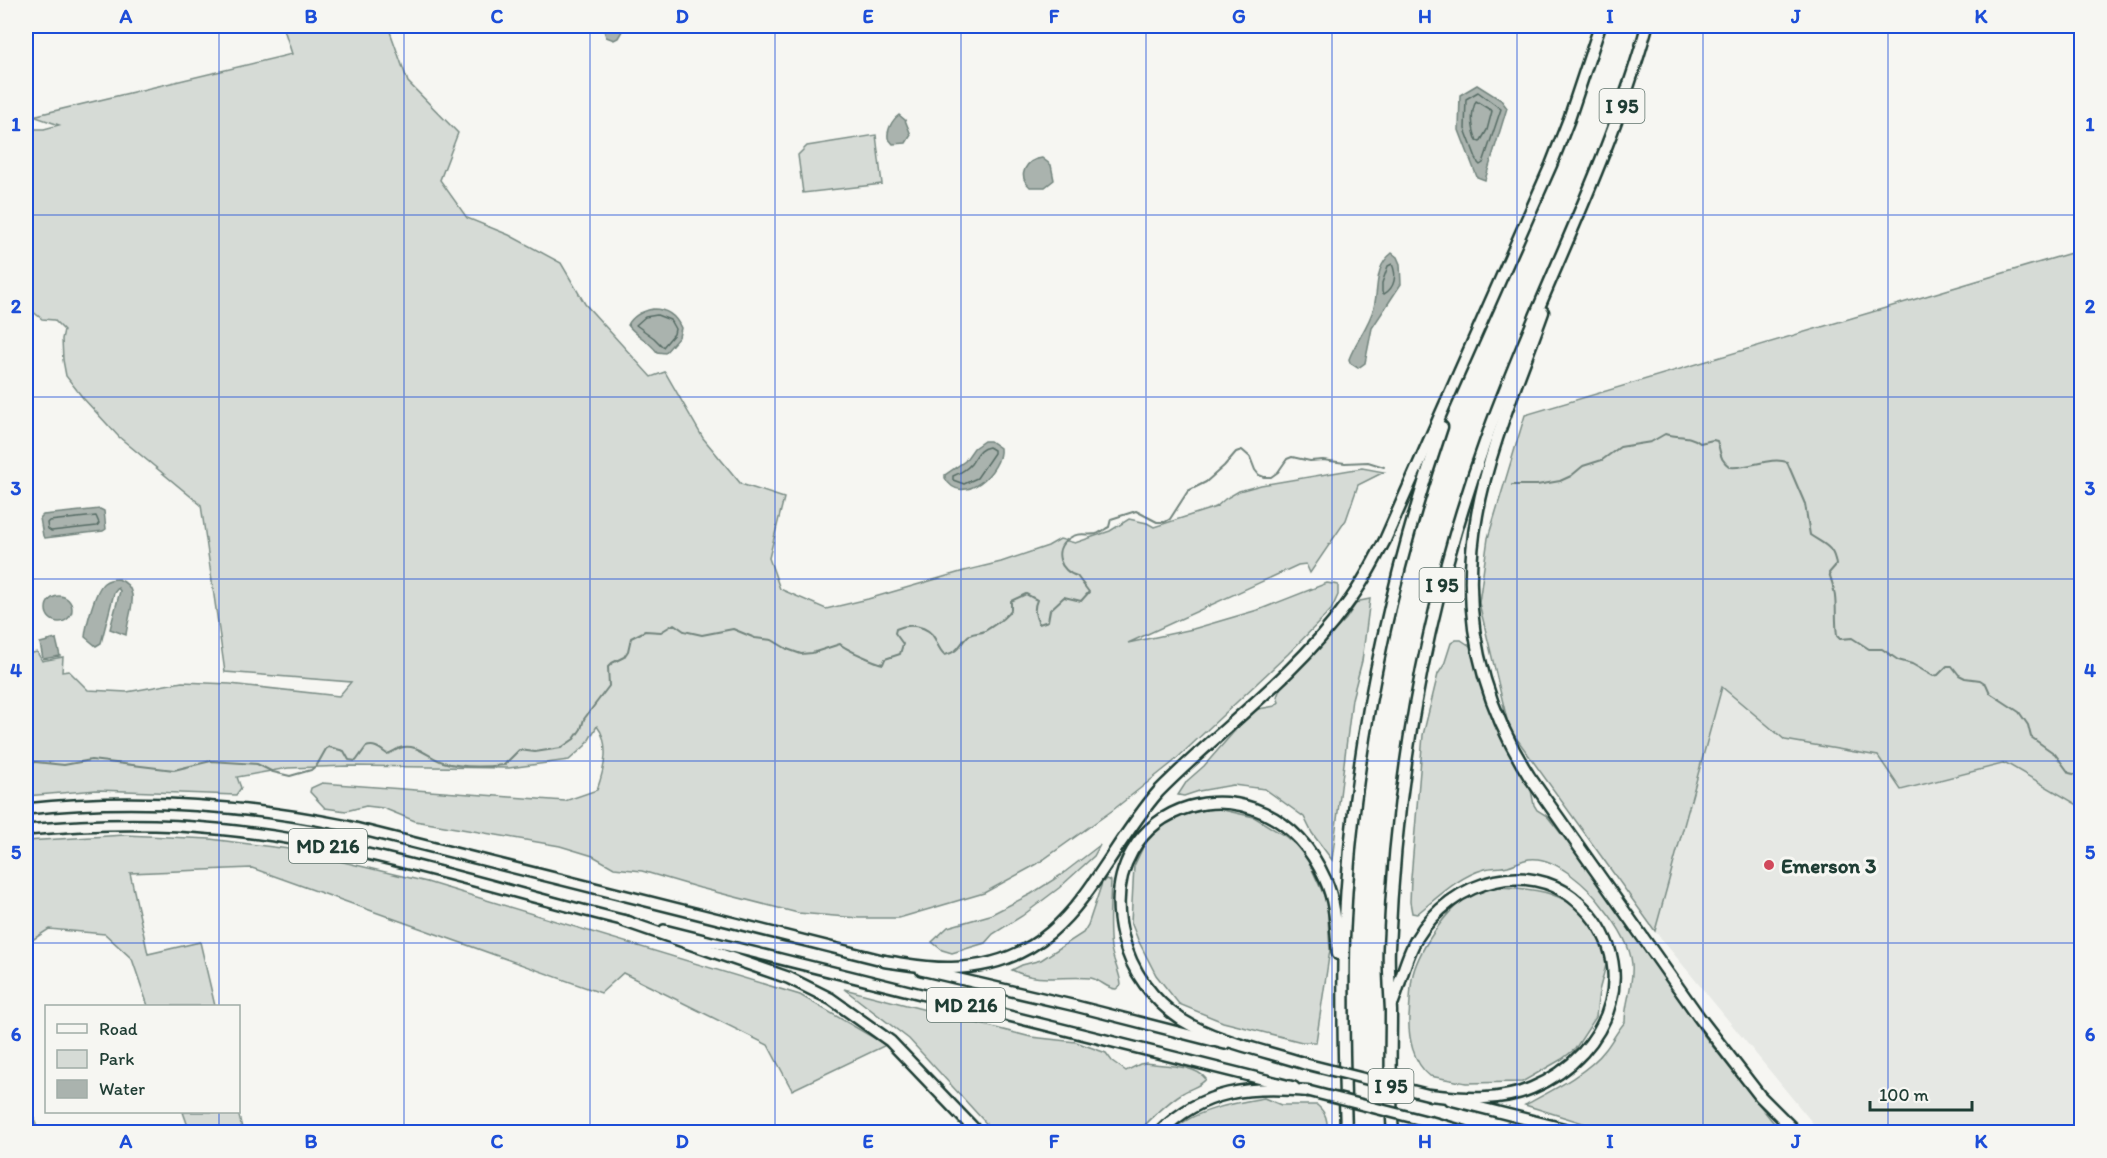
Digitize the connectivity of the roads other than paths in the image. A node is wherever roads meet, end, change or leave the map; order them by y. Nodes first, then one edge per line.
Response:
1 (1600, 26) edge
2 (1647, 26) edge
3 (1573, 227) junction
4 (1478, 331) junction
5 (26, 809) edge
6 (26, 830) edge
7 (624, 921) junction
8 (884, 961) junction
9 (1390, 1007) junction
10 (1343, 1019) junction
11 (1306, 1064) junction
12 (1308, 1091) junction
13 (1430, 1095) junction
14 (1430, 1122) junction
15 (977, 1132) edge
16 (1160, 1132) edge
17 (1346, 1132) edge
18 (1393, 1132) edge
19 (1465, 1132) edge
20 (1473, 1132) edge
21 (1578, 1132) edge
22 (1796, 1132) edge

1 - 4 highway, I 95
2 - 3 highway, I 95
3 - 9 highway, I 95
3 - 22 highway
4 - 8 highway
4 - 10 highway, I 95
5 - 8 main road, MD 216
6 - 7 main road, MD 216
7 - 12 main road, MD 216
7 - 15 highway
8 - 11 main road, MD 216
9 - 13 highway
9 - 18 highway, I 95
10 - 11 highway
10 - 17 highway, I 95
11 - 13 main road, MD 216, bridge
12 - 14 main road, MD 216, bridge
12 - 16 highway
13 - 21 main road, MD 216
14 - 19 highway
14 - 20 main road, MD 216

